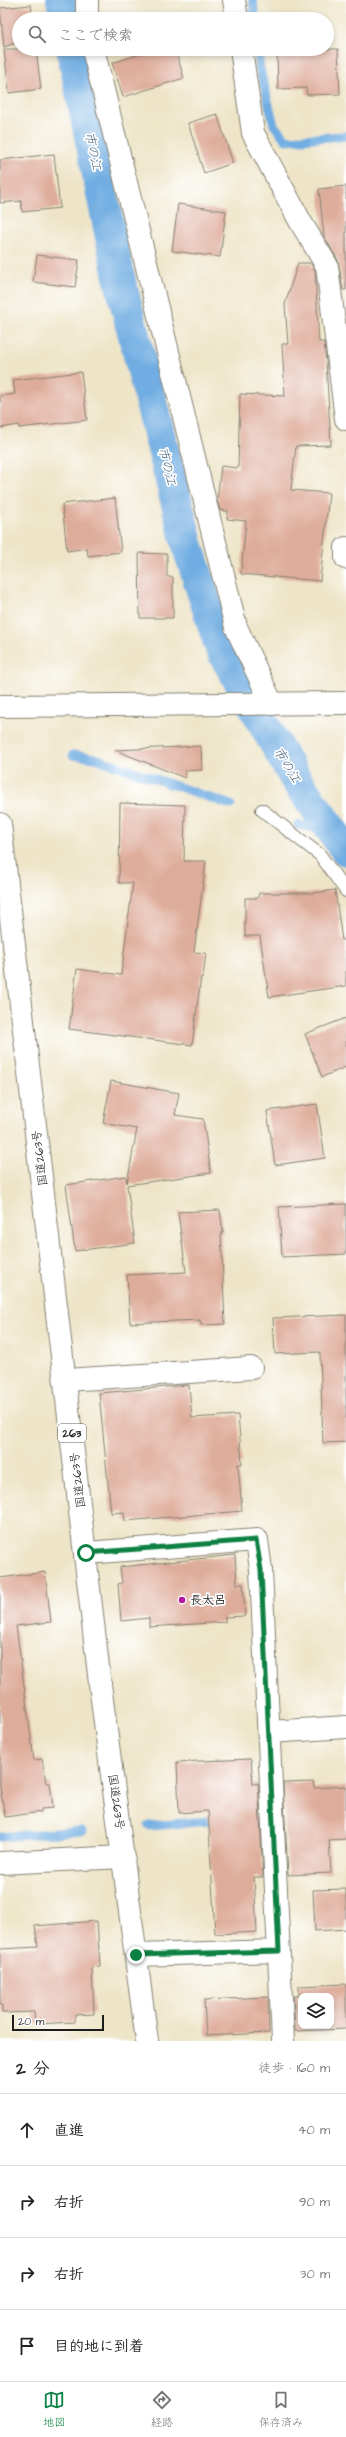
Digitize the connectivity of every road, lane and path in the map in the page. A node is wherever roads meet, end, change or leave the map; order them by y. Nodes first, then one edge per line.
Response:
1 (87, 0) edge
2 (234, 0) edge
3 (87, 12) edge
4 (236, 12) edge
5 (95, 56) edge
6 (242, 56) edge
7 (346, 419) edge
8 (346, 548) edge
9 (346, 558) edge
10 (346, 703) edge
11 (272, 704) junction
12 (0, 706) edge
13 (262, 810) dead end
14 (0, 824) edge
15 (346, 891) edge
16 (251, 1368) dead end
17 (66, 1380) junction
18 (86, 1553) junction
19 (346, 1727) edge
20 (270, 1732) junction
21 (124, 1857) junction
22 (0, 1863) edge
23 (279, 1951) junction
24 (136, 1955) junction
25 (147, 2041) edge
26 (283, 2041) edge

1 - 3 main road
2 - 4 main road
5 - 11 main road
6 - 7 main road
8 - 9 main road
10 - 11 main road
11 - 12 main road
13 - 15 lane
14 - 17 main road, 国道263号 / 263
16 - 17 main road
17 - 18 main road, 国道263号 / 263
18 - 20 main road
18 - 21 main road, 国道263号 / 263
19 - 20 main road
20 - 23 main road
21 - 22 main road
21 - 24 main road, 国道263号 / 263
23 - 24 main road
23 - 26 main road
24 - 25 main road, 国道263号 / 263

